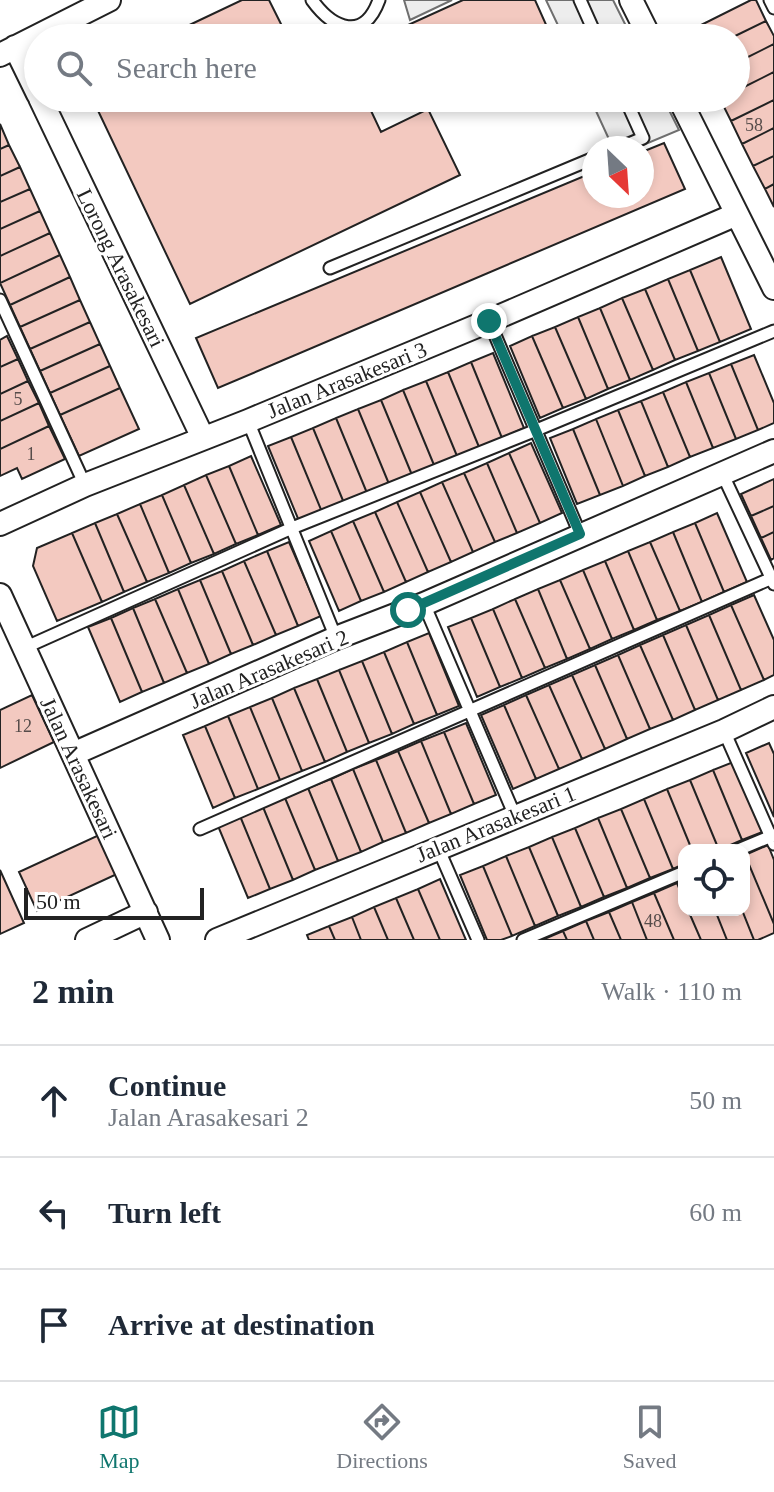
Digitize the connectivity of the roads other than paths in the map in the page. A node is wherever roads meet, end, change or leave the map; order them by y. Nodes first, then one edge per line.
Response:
1 (109, 0) edge
2 (312, 0) edge
3 (379, 0) edge
4 (580, 0) edge
5 (631, 0) edge
6 (770, 0) edge
7 (774, 8) edge
8 (61, 24) edge
9 (336, 24) edge
10 (362, 24) edge
11 (591, 24) edge
12 (643, 24) edge
13 (8, 51) edge
14 (24, 74) edge
15 (47, 112) edge
16 (631, 112) edge
17 (686, 112) edge
18 (642, 136) edge
19 (582, 163) edge
20 (737, 214) junction
21 (330, 268) dead end
22 (774, 288) edge
23 (0, 300) edge
24 (489, 321) junction
25 (774, 331) edge
26 (248, 421) junction
27 (534, 431) junction
28 (203, 438) junction
29 (774, 451) edge
30 (722, 473) junction
31 (85, 485) junction
32 (0, 524) edge
33 (292, 528) junction
34 (580, 534) junction
35 (773, 581) edge
36 (0, 595) edge
37 (424, 604) junction
38 (336, 638) junction
39 (24, 648) junction
40 (774, 707) edge
41 (471, 710) junction
42 (724, 731) junction
43 (73, 754) junction
44 (515, 816) junction
45 (200, 829) dead end
46 (773, 838) edge
47 (750, 846) edge
48 (438, 848) junction
49 (678, 875) edge
50 (146, 912) junction
51 (87, 940) edge
52 (158, 940) edge
53 (217, 940) edge
54 (478, 940) edge
55 (523, 940) edge

1 - 8 street
2 - 9 lane
3 - 10 lane
4 - 11 lane
5 - 12 street
6 - 7 lane
13 - 14 street, Lorong Arasakesari
15 - 28 street, Lorong Arasakesari
16 - 18 lane
17 - 20 street
19 - 21 lane
20 - 22 street
20 - 24 street, Jalan Arasakesari 3
23 - 31 lane
24 - 26 street, Jalan Arasakesari 3
24 - 27 lane
25 - 27 lane
26 - 28 street, Jalan Arasakesari 3
26 - 33 lane
27 - 33 lane
27 - 34 lane
28 - 31 street, Jalan Arasakesari 3
29 - 30 street, Jalan Arasakesari 2
30 - 34 street, Jalan Arasakesari 2
30 - 35 lane
31 - 32 street, Jalan Arasakesari 3
33 - 38 lane
33 - 39 lane
34 - 37 street, Jalan Arasakesari 2
35 - 41 lane
36 - 39 street, Jalan Arasakesari
37 - 38 street, Jalan Arasakesari 2
37 - 41 lane
38 - 43 street, Jalan Arasakesari 2
39 - 43 street, Jalan Arasakesari
40 - 42 street, Jalan Arasakesari 1
41 - 44 lane
41 - 45 lane
42 - 44 street, Jalan Arasakesari 1
42 - 46 lane
43 - 50 street, Jalan Arasakesari
44 - 48 street, Jalan Arasakesari 1
46 - 47 lane
48 - 53 street, Jalan Arasakesari 1
48 - 54 lane
49 - 55 lane
50 - 51 street
50 - 52 street, Jalan Arasakesari

